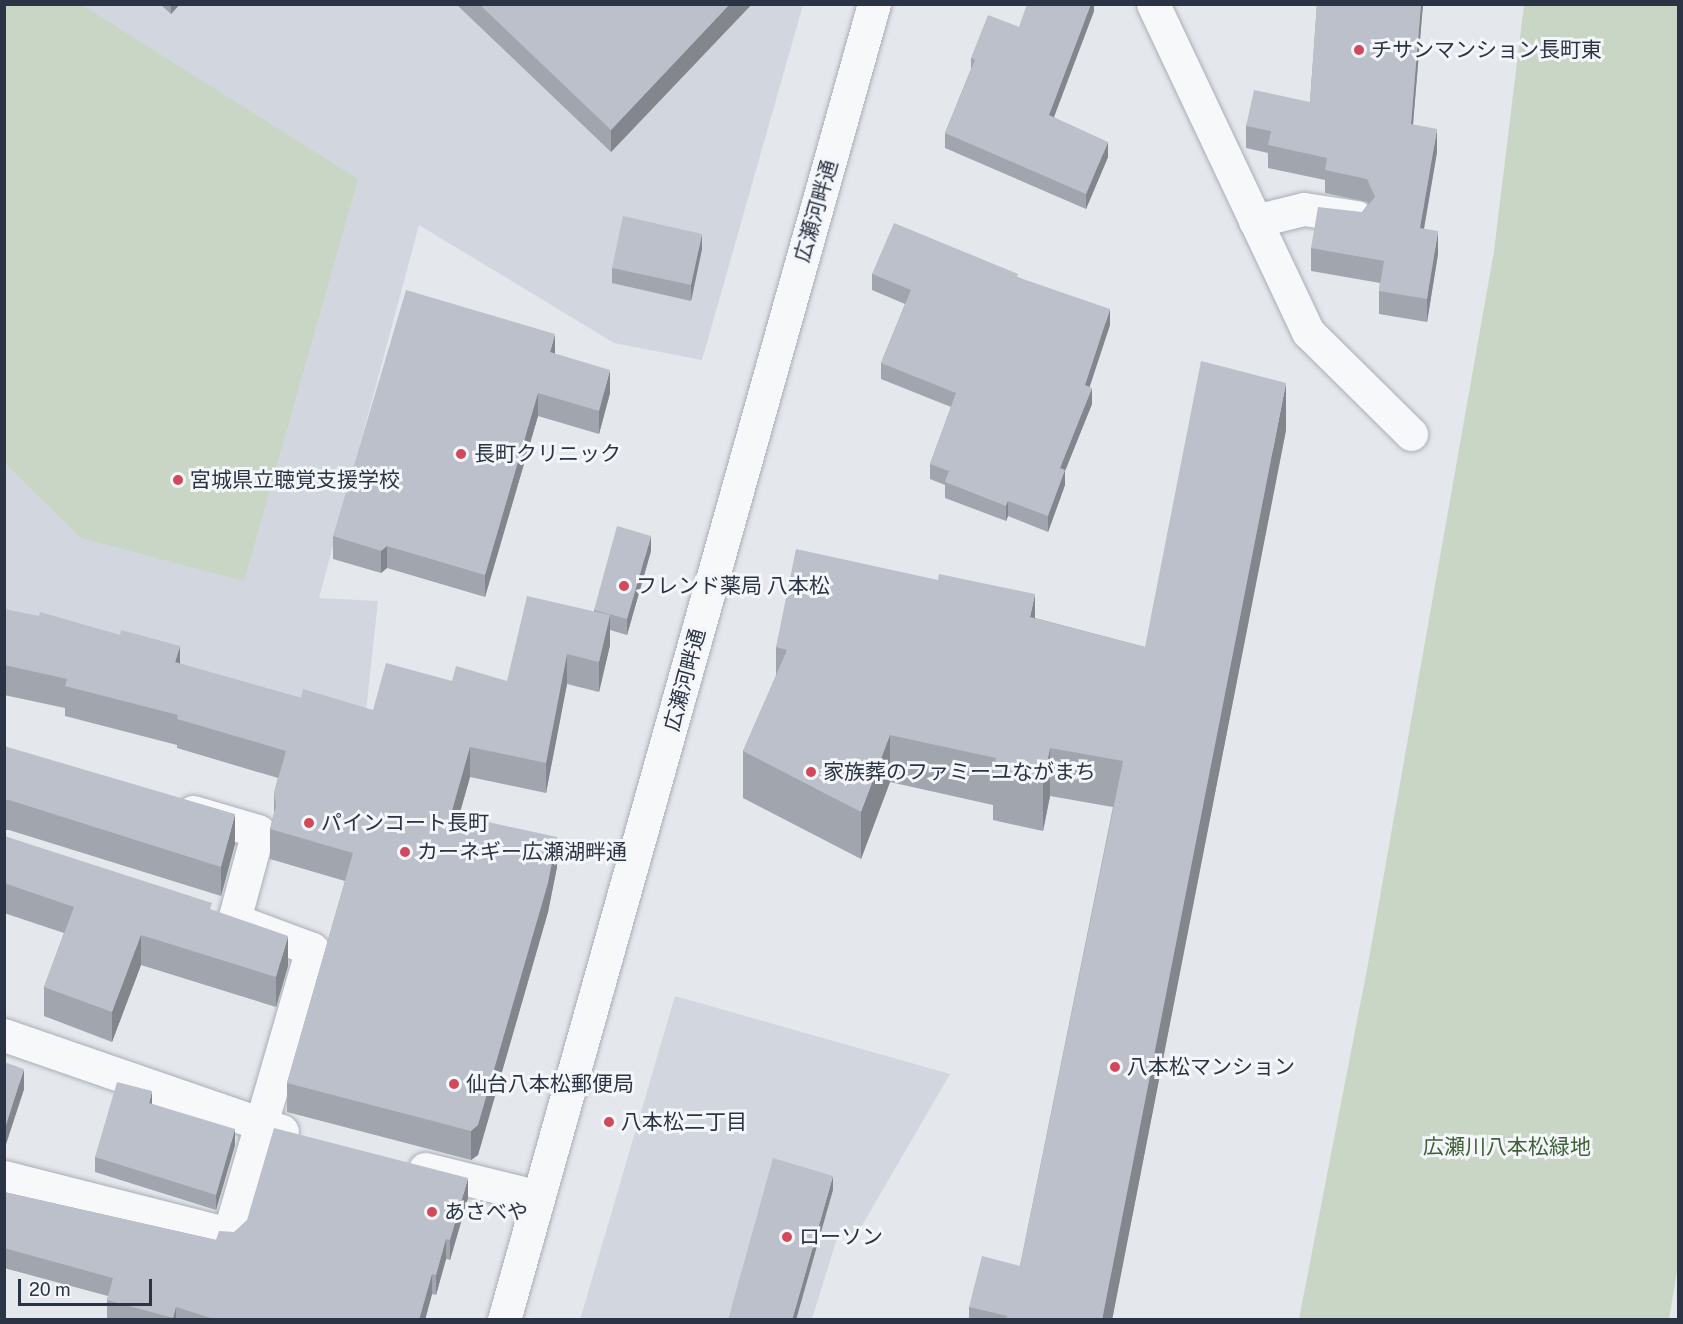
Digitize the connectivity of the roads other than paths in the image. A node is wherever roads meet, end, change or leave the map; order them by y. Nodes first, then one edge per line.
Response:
1 (874, 4) edge
2 (1153, 4) edge
3 (1356, 217) edge
4 (1255, 222) junction
5 (1411, 434) dead end
6 (160, 803) edge
7 (201, 910) edge
8 (234, 920) junction
9 (4, 1035) edge
10 (261, 1125) junction
11 (317, 1140) edge
12 (396, 1161) edge
13 (4, 1177) edge
14 (539, 1197) junction
15 (504, 1320) edge

1 - 14 street, 広瀬河畔通
2 - 4 street
3 - 4 street
4 - 5 street
6 - 8 street
7 - 8 street
8 - 10 street
9 - 10 street
10 - 11 street
10 - 13 street
12 - 14 street
14 - 15 street, 広瀬河畔通

